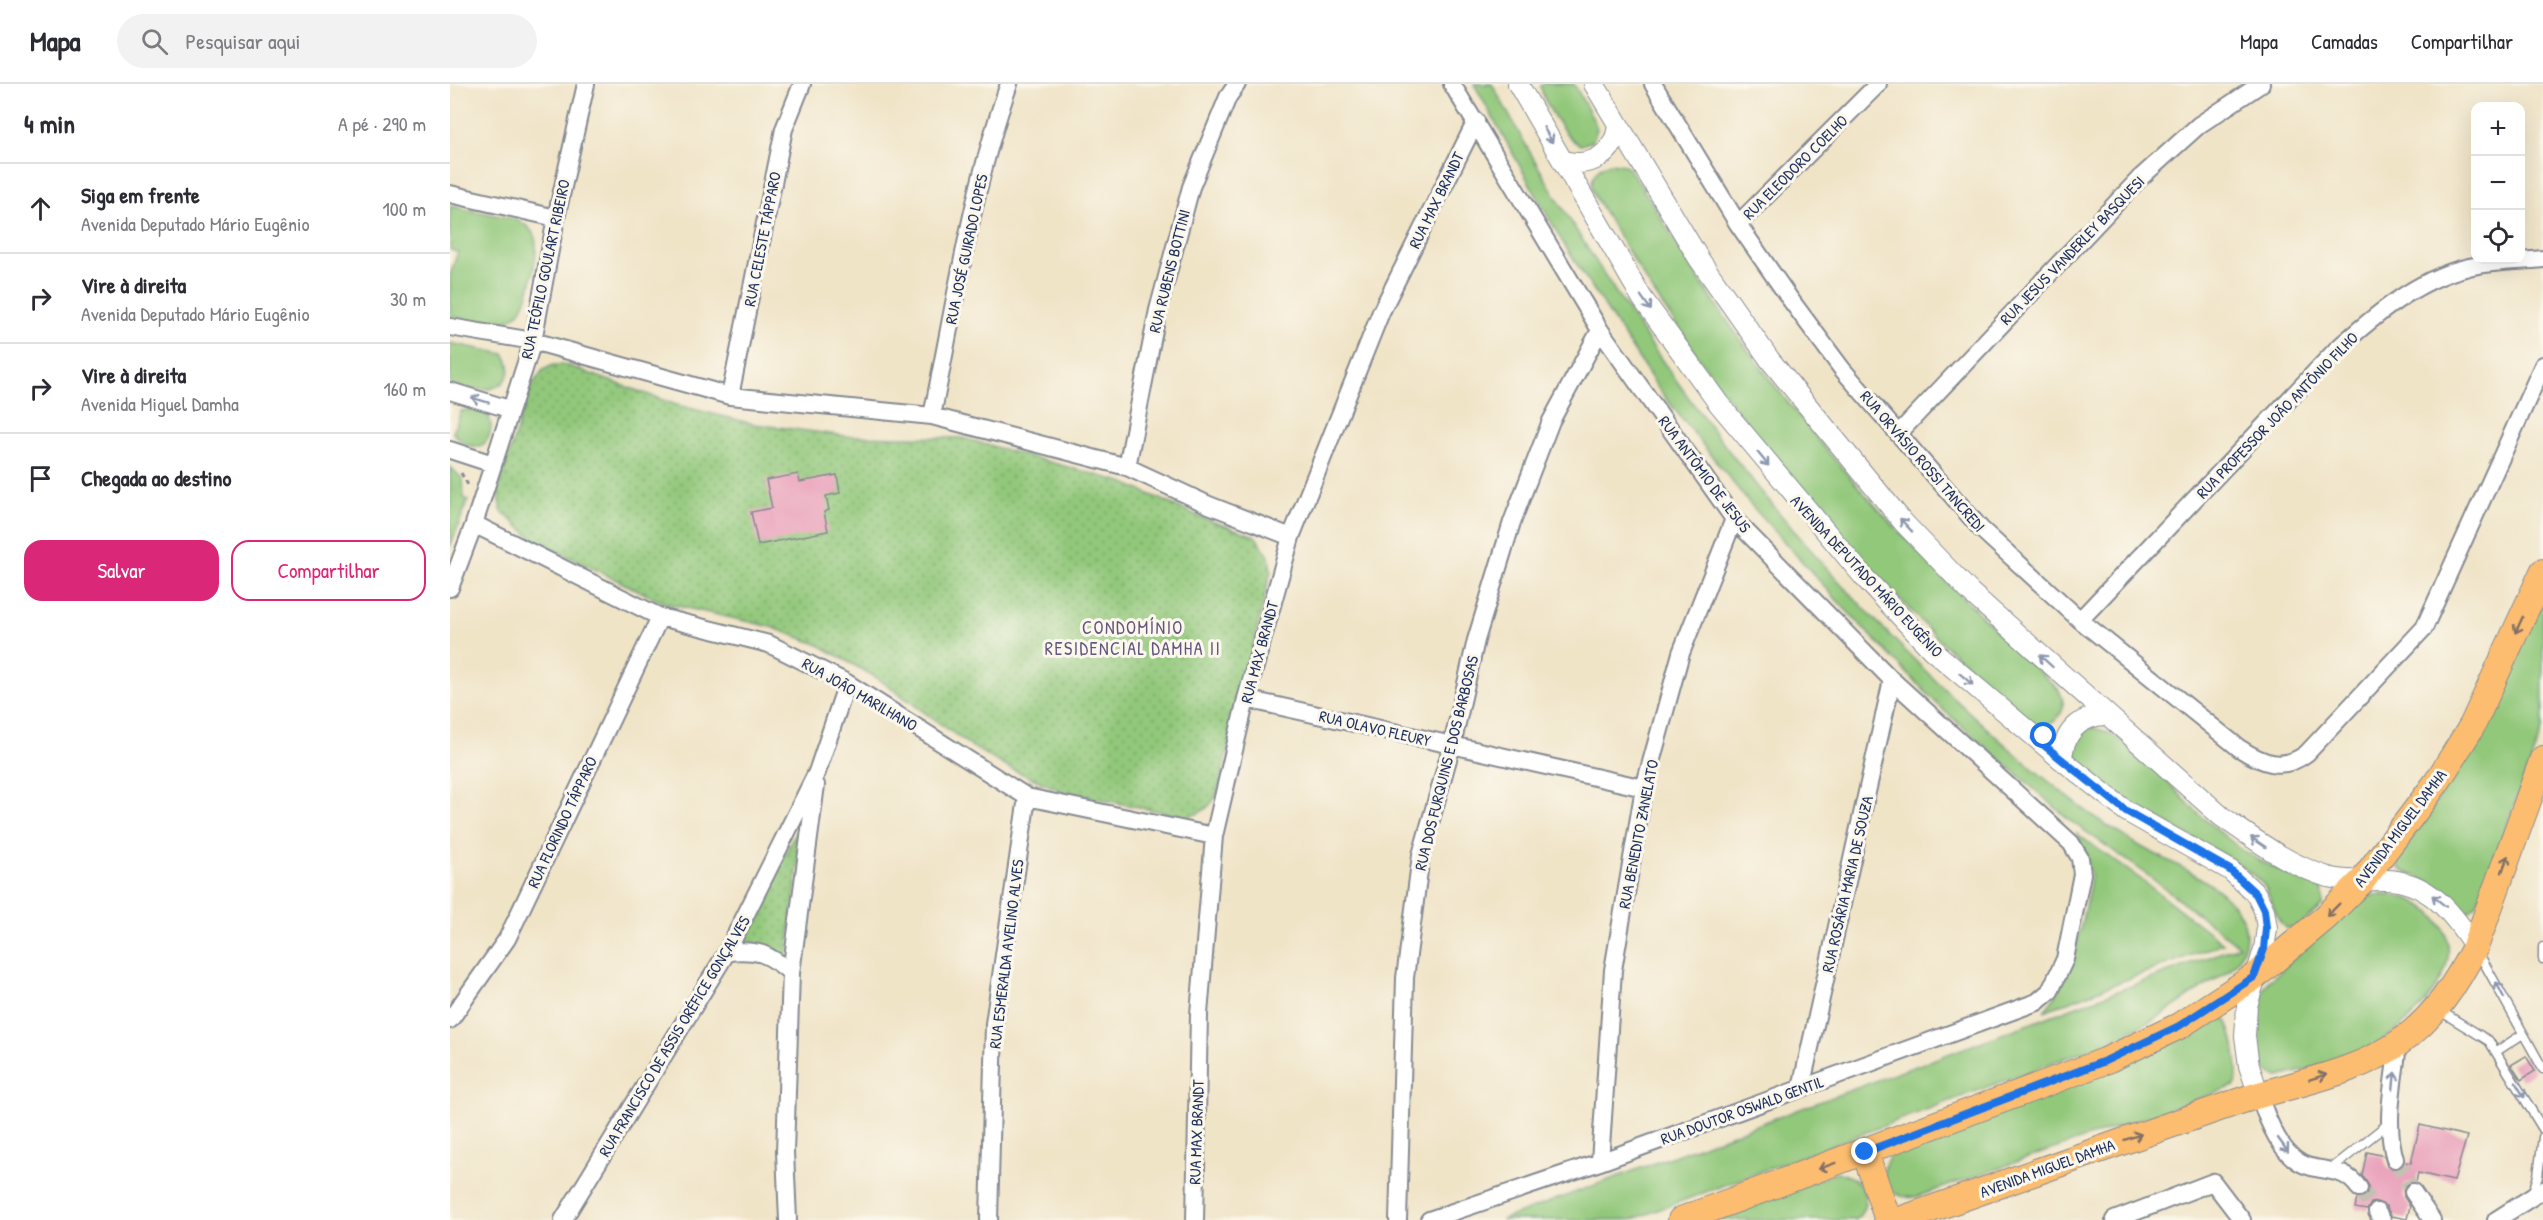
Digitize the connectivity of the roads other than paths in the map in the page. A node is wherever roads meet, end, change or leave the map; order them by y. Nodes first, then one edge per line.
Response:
1 (586, 84) edge
2 (802, 84) edge
3 (1009, 84) edge
4 (1237, 84) edge
5 (1452, 84) edge
6 (1594, 84) edge
7 (1653, 84) edge
8 (1878, 84) edge
9 (2261, 84) edge
10 (1520, 85) edge
11 (1476, 121) junction
12 (1618, 126) junction
13 (1563, 161) junction
14 (450, 194) edge
15 (556, 218) junction
16 (1738, 224) junction
17 (2543, 259) edge
18 (450, 327) edge
19 (1600, 330) junction
20 (533, 341) junction
21 (2543, 365) edge
22 (450, 391) edge
23 (730, 396) junction
24 (510, 409) junction
25 (932, 416) junction
26 (1898, 434) junction
27 (450, 450) edge
28 (493, 465) junction
29 (1127, 466) junction
30 (1734, 519) junction
31 (474, 524) junction
32 (1291, 537) junction
33 (2543, 572) edge
34 (450, 588) edge
35 (660, 617) junction
36 (2080, 620) junction
37 (1892, 680) junction
38 (847, 683) junction
39 (2079, 691) junction
40 (1246, 699) junction
41 (2106, 715) junction
42 (2035, 738) junction
43 (1452, 745) junction
44 (2543, 759) edge
45 (2062, 760) junction
46 (817, 772) junction
47 (1644, 788) junction
48 (1027, 797) junction
49 (1214, 836) junction
50 (2362, 881) junction
51 (2475, 947) junction
52 (2543, 947) edge
53 (727, 952) junction
54 (2543, 959) edge
55 (791, 974) junction
56 (2254, 977) junction
57 (2050, 991) joint
58 (2437, 1009) junction
59 (450, 1020) edge
60 (2523, 1034) junction
61 (2398, 1044) junction
62 (2497, 1051) junction
63 (2543, 1069) edge
64 (1801, 1088) junction
65 (2259, 1095) junction
66 (2389, 1123) junction
67 (2543, 1129) edge
68 (2543, 1137) edge
69 (1865, 1152) junction
70 (2395, 1159) tunnel mouth
71 (1599, 1162) junction
72 (2331, 1169) junction
73 (2359, 1188) tunnel mouth
74 (2414, 1192) tunnel mouth
75 (2536, 1195) edge
76 (569, 1216) edge
77 (788, 1220) edge
78 (989, 1220) edge
79 (1195, 1220) edge
80 (1398, 1220) edge
81 (1429, 1220) edge
82 (1681, 1220) edge
83 (1888, 1220) edge
84 (1899, 1220) edge
85 (2114, 1220) edge
86 (2242, 1220) edge
87 (2432, 1220) edge
88 (2496, 1220) edge

1 - 15 street, RUA TEÓFILO GOULART RIBEIRO
2 - 23 street, RUA CELESTE TÁPPARO
3 - 25 street, RUA JOSÉ GUIRADO LOPES
4 - 29 street, RUA RUBENS BOTTINI
5 - 11 street, RUA ANTÔMIO DE JESUS
6 - 12 street
7 - 16 street, RUA ORVÁSIO ROSSI TANCREDI
8 - 16 street, RUA ELEODORO COELHO
9 - 26 street, RUA JESUS VANDERLEY BASQUESI
10 -> 13 street, AVENIDA DEPUTADO MÁRIO EUGÊNIO
11 - 19 street, RUA ANTÔMIO DE JESUS
11 - 32 street, RUA MAX BRANDT
12 - 13 street
39 -> 12 street
13 -> 42 street, AVENIDA DEPUTADO MÁRIO EUGÊNIO
14 - 15 street
15 - 20 street, RUA TEÓFILO GOULART RIBEIRO
16 - 26 street, RUA ORVÁSIO ROSSI TANCREDI
17 - 36 street, RUA PROFESSOR JOÃO ANTÔNIO FILHO
18 - 20 street
19 - 30 street, RUA ANTÔMIO DE JESUS
19 - 43 street, RUA DOS FURQUINS E DOS BARBOSAS
20 - 23 street
20 - 24 street, RUA TEÓFILO GOULART RIBEIRO
21 - 36 street, RUA ORVÁSIO ROSSI TANCREDI
24 -> 22 street
23 - 25 street
24 - 28 street, RUA TEÓFILO GOULART RIBEIRO
25 - 29 street
26 - 36 street, RUA ORVÁSIO ROSSI TANCREDI
27 - 28 street
28 - 31 street, RUA TEÓFILO GOULART RIBEIRO
29 - 32 street
30 - 37 street, RUA ANTÔMIO DE JESUS
30 - 47 street, RUA BENEDITO ZANELATO
31 - 34 street, RUA TEÓFILO GOULART RIBEIRO
31 - 35 street, RUA JOÃO MARILHANO
32 - 40 street, RUA MAX BRANDT
33 -> 50 main road, AVENIDA MIGUEL DAMHA
35 - 38 street, RUA JOÃO MARILHANO
35 - 59 street, RUA FLORINDO TÁPPARO
37 - 57 street, RUA ANTÔMIO DE JESUS
37 - 64 street, RUA ROSÁRIA MARIA DE SOUZA
38 - 46 street, RUA FRANCISCO DE ASSIS ORÉFICE GONÇALVES
38 - 48 street, RUA JOÃO MARILHANO
39 - 41 street
39 - 42 street
40 - 43 street, RUA OLAVO FLEURY
40 - 49 street, RUA MAX BRANDT
41 - 45 street
50 -> 41 street
42 - 45 street, AVENIDA DEPUTADO MÁRIO EUGÊNIO
43 - 47 street, RUA OLAVO FLEURY
43 - 80 street, RUA DOS FURQUINS E DOS BARBOSAS
51 -> 44 main road, AVENIDA MIGUEL DAMHA
45 - 56 street, AVENIDA DEPUTADO MÁRIO EUGÊNIO
46 - 53 street, RUA FRANCISCO DE ASSIS ORÉFICE GONÇALVES
46 - 55 street
47 - 71 street, RUA BENEDITO ZANELATO
48 - 49 street, RUA JOÃO MARILHANO
48 - 78 street, RUA ESMERALDA AVELINO ALVES
49 - 79 street, RUA MAX BRANDT
51 -> 50 street
50 -> 56 main road, AVENIDA MIGUEL DAMHA
51 - 58 main road, AVENIDA MIGUEL DAMHA
60 -> 51 lane
52 - 54 lane
53 - 55 street
53 - 76 street, RUA FRANCISCO DE ASSIS ORÉFICE GONÇALVES
55 - 77 street
56 - 65 street, AVENIDA DEPUTADO MÁRIO EUGÊNIO
56 - 69 main road, AVENIDA MIGUEL DAMHA
57 - 64 street, RUA DOUTOR OSWALD GENTIL
58 - 61 main road, AVENIDA MIGUEL DAMHA
58 - 62 lane
60 - 62 lane
60 - 63 lane
65 -> 61 main road, AVENIDA MIGUEL DAMHA
66 -> 61 street
62 -> 67 lane
64 - 71 street, RUA DOUTOR OSWALD GENTIL
65 -> 72 street
84 -> 65 main road, AVENIDA MIGUEL DAMHA
66 - 70 street
66 - 72 lane
68 - 75 lane
69 -> 82 main road, AVENIDA MIGUEL DAMHA
69 - 83 main road
71 - 81 street, RUA DOUTOR OSWALD GENTIL
72 - 73 street
74 - 87 street
75 - 88 street
85 - 86 street

